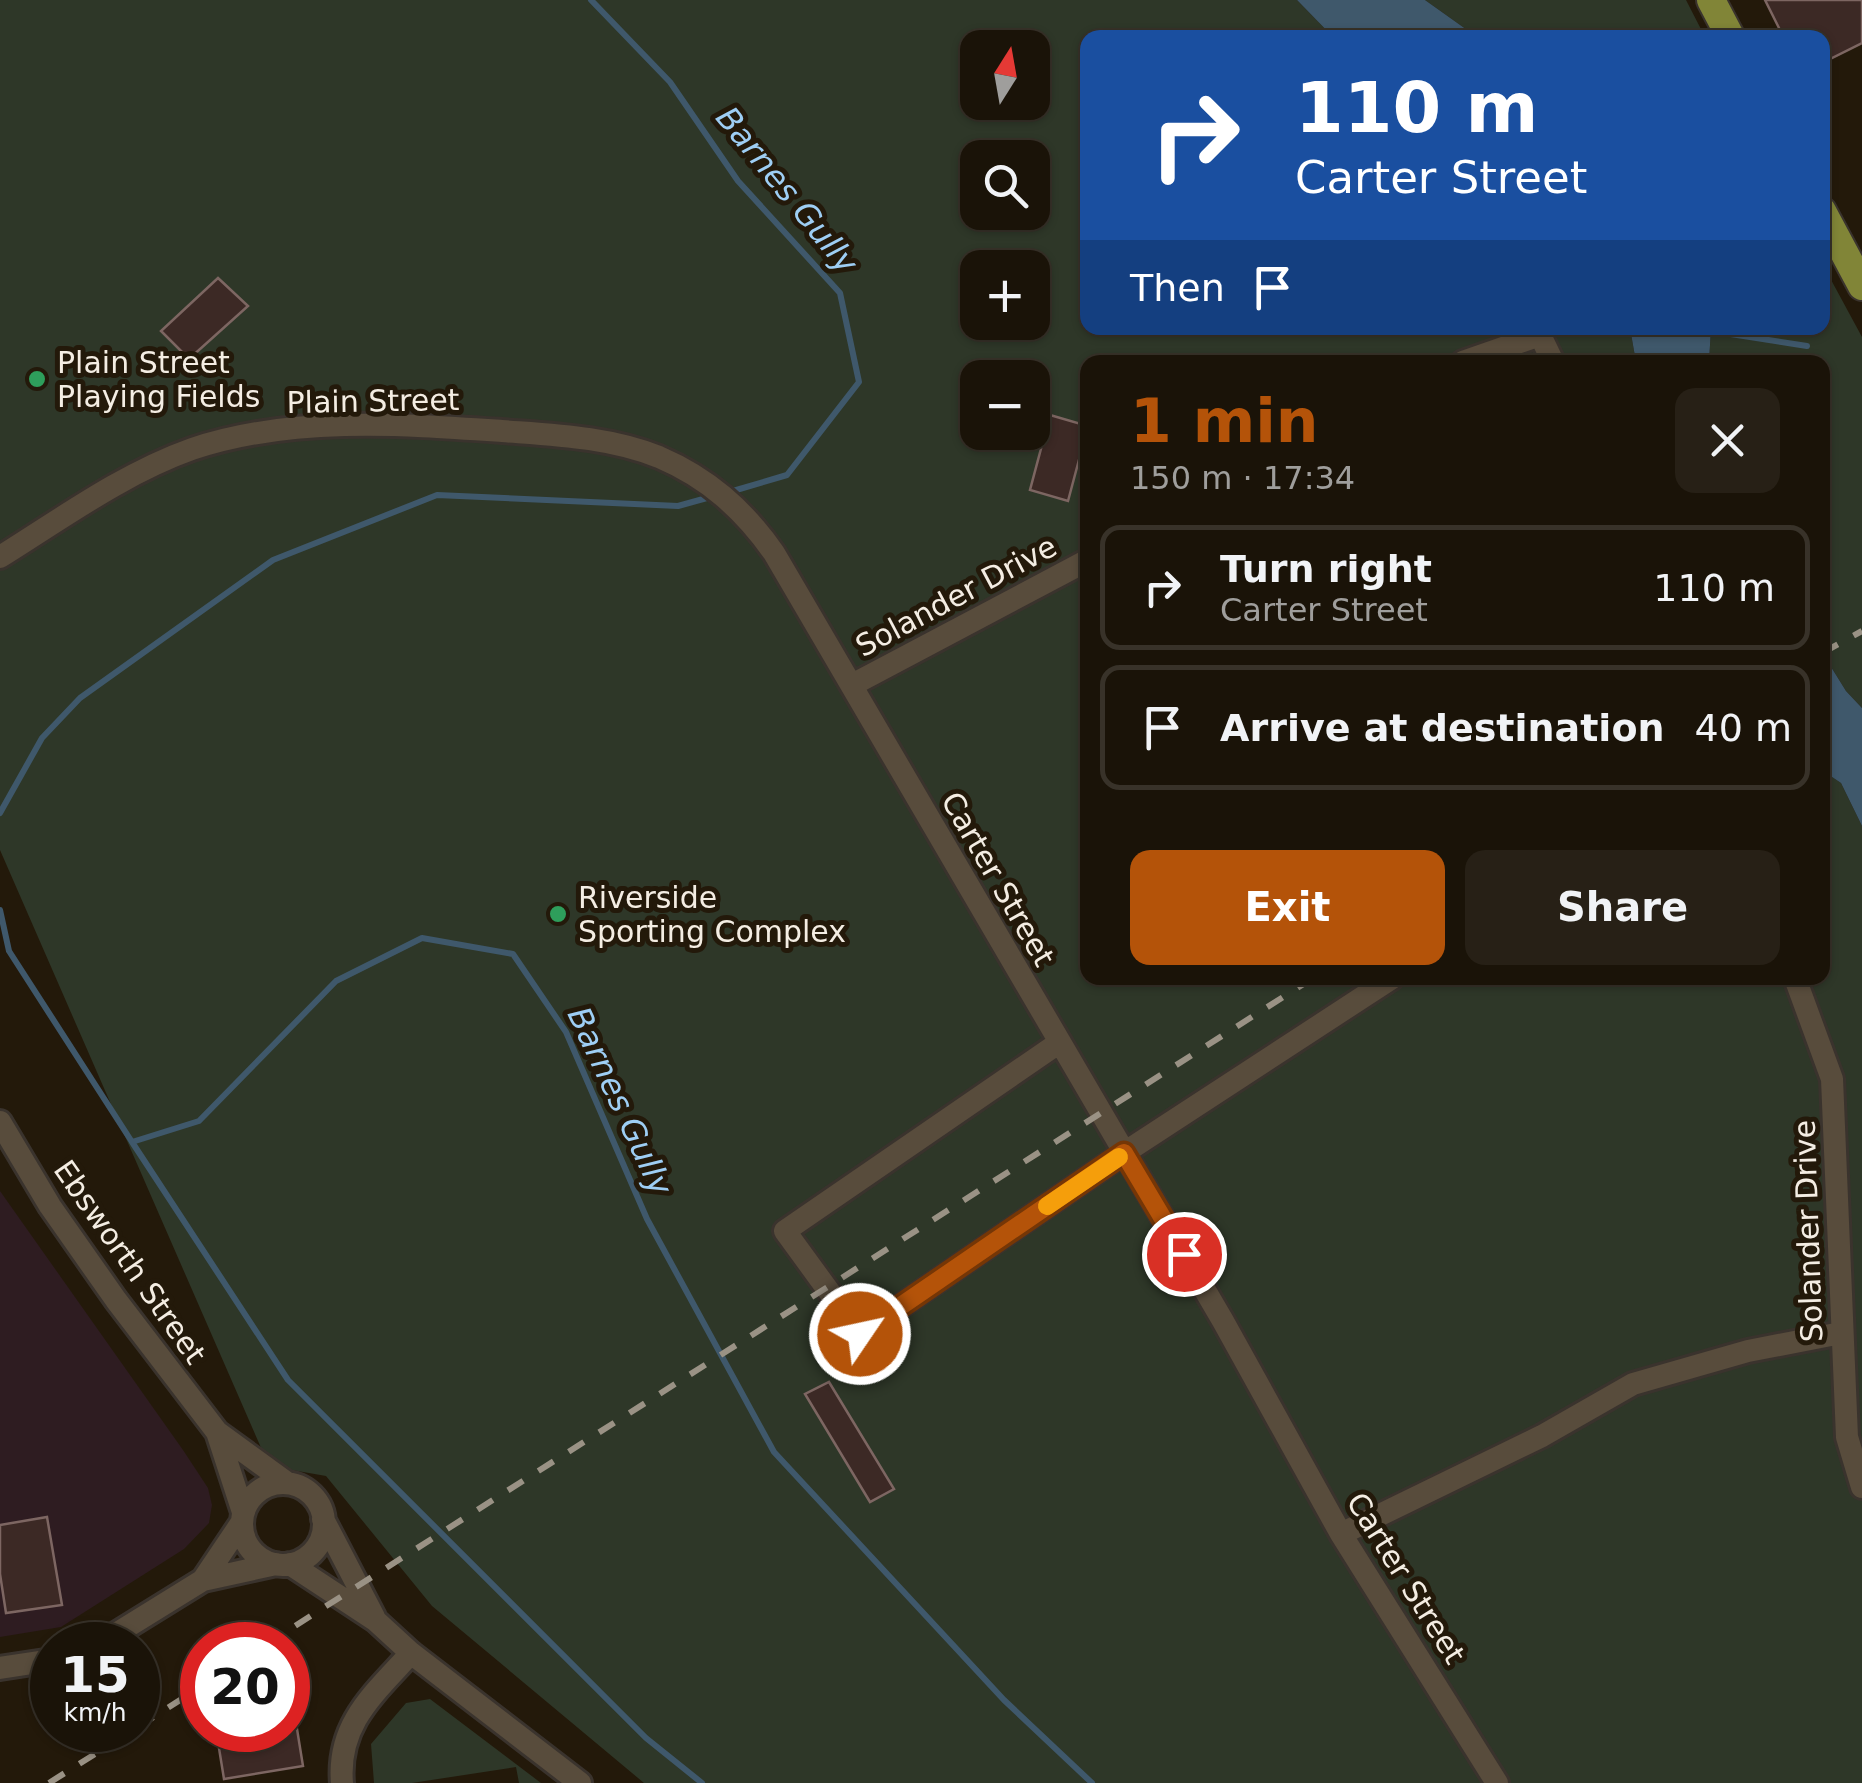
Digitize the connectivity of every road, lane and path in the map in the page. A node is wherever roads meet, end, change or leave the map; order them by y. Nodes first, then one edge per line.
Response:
1 (1711, 0) edge
2 (1727, 30) edge
3 (1830, 227) edge
4 (1862, 285) edge
5 (1540, 335) edge
6 (1483, 355) edge
7 (477, 430) joint
8 (0, 557) edge
9 (1080, 564) edge
10 (852, 685) junction
11 (1381, 985) edge
12 (1797, 985) edge
13 (1060, 1042) junction
14 (0, 1122) edge
15 (1124, 1153) junction
16 (1841, 1334) junction
17 (217, 1432) junction
18 (287, 1483) junction
19 (1862, 1487) edge
20 (242, 1517) junction
21 (323, 1519) junction
22 (1341, 1534) junction
23 (283, 1564) junction
24 (203, 1580) junction
25 (375, 1620) junction
26 (135, 1622) edge
27 (411, 1653) junction
28 (30, 1663) edge
29 (0, 1668) edge
30 (342, 1783) edge
31 (580, 1783) edge
32 (1496, 1783) edge

1 - 2 main road
3 - 4 main road
5 - 6 street
7 - 8 street, Plain Street
7 - 10 street, Carter Street
9 - 10 street, Solander Drive
10 - 13 street, Carter Street
11 - 15 street
12 - 16 street, Solander Drive
13 - 15 street, Carter Street
13 - 15 street
14 - 17 street, Ebsworth Street
15 - 22 street, Carter Street
16 - 19 street, Solander Drive
16 - 22 street
17 - 18 street, Ebsworth Street
17 - 20 street, Ebsworth Street
18 - 20 street
18 - 21 street
20 - 23 street
20 - 24 street
21 - 23 street
21 - 25 street
22 - 32 street, Carter Street
23 - 24 street
23 - 25 street
24 - 26 street
25 - 27 street
27 - 30 street
27 - 31 street
28 - 29 street

